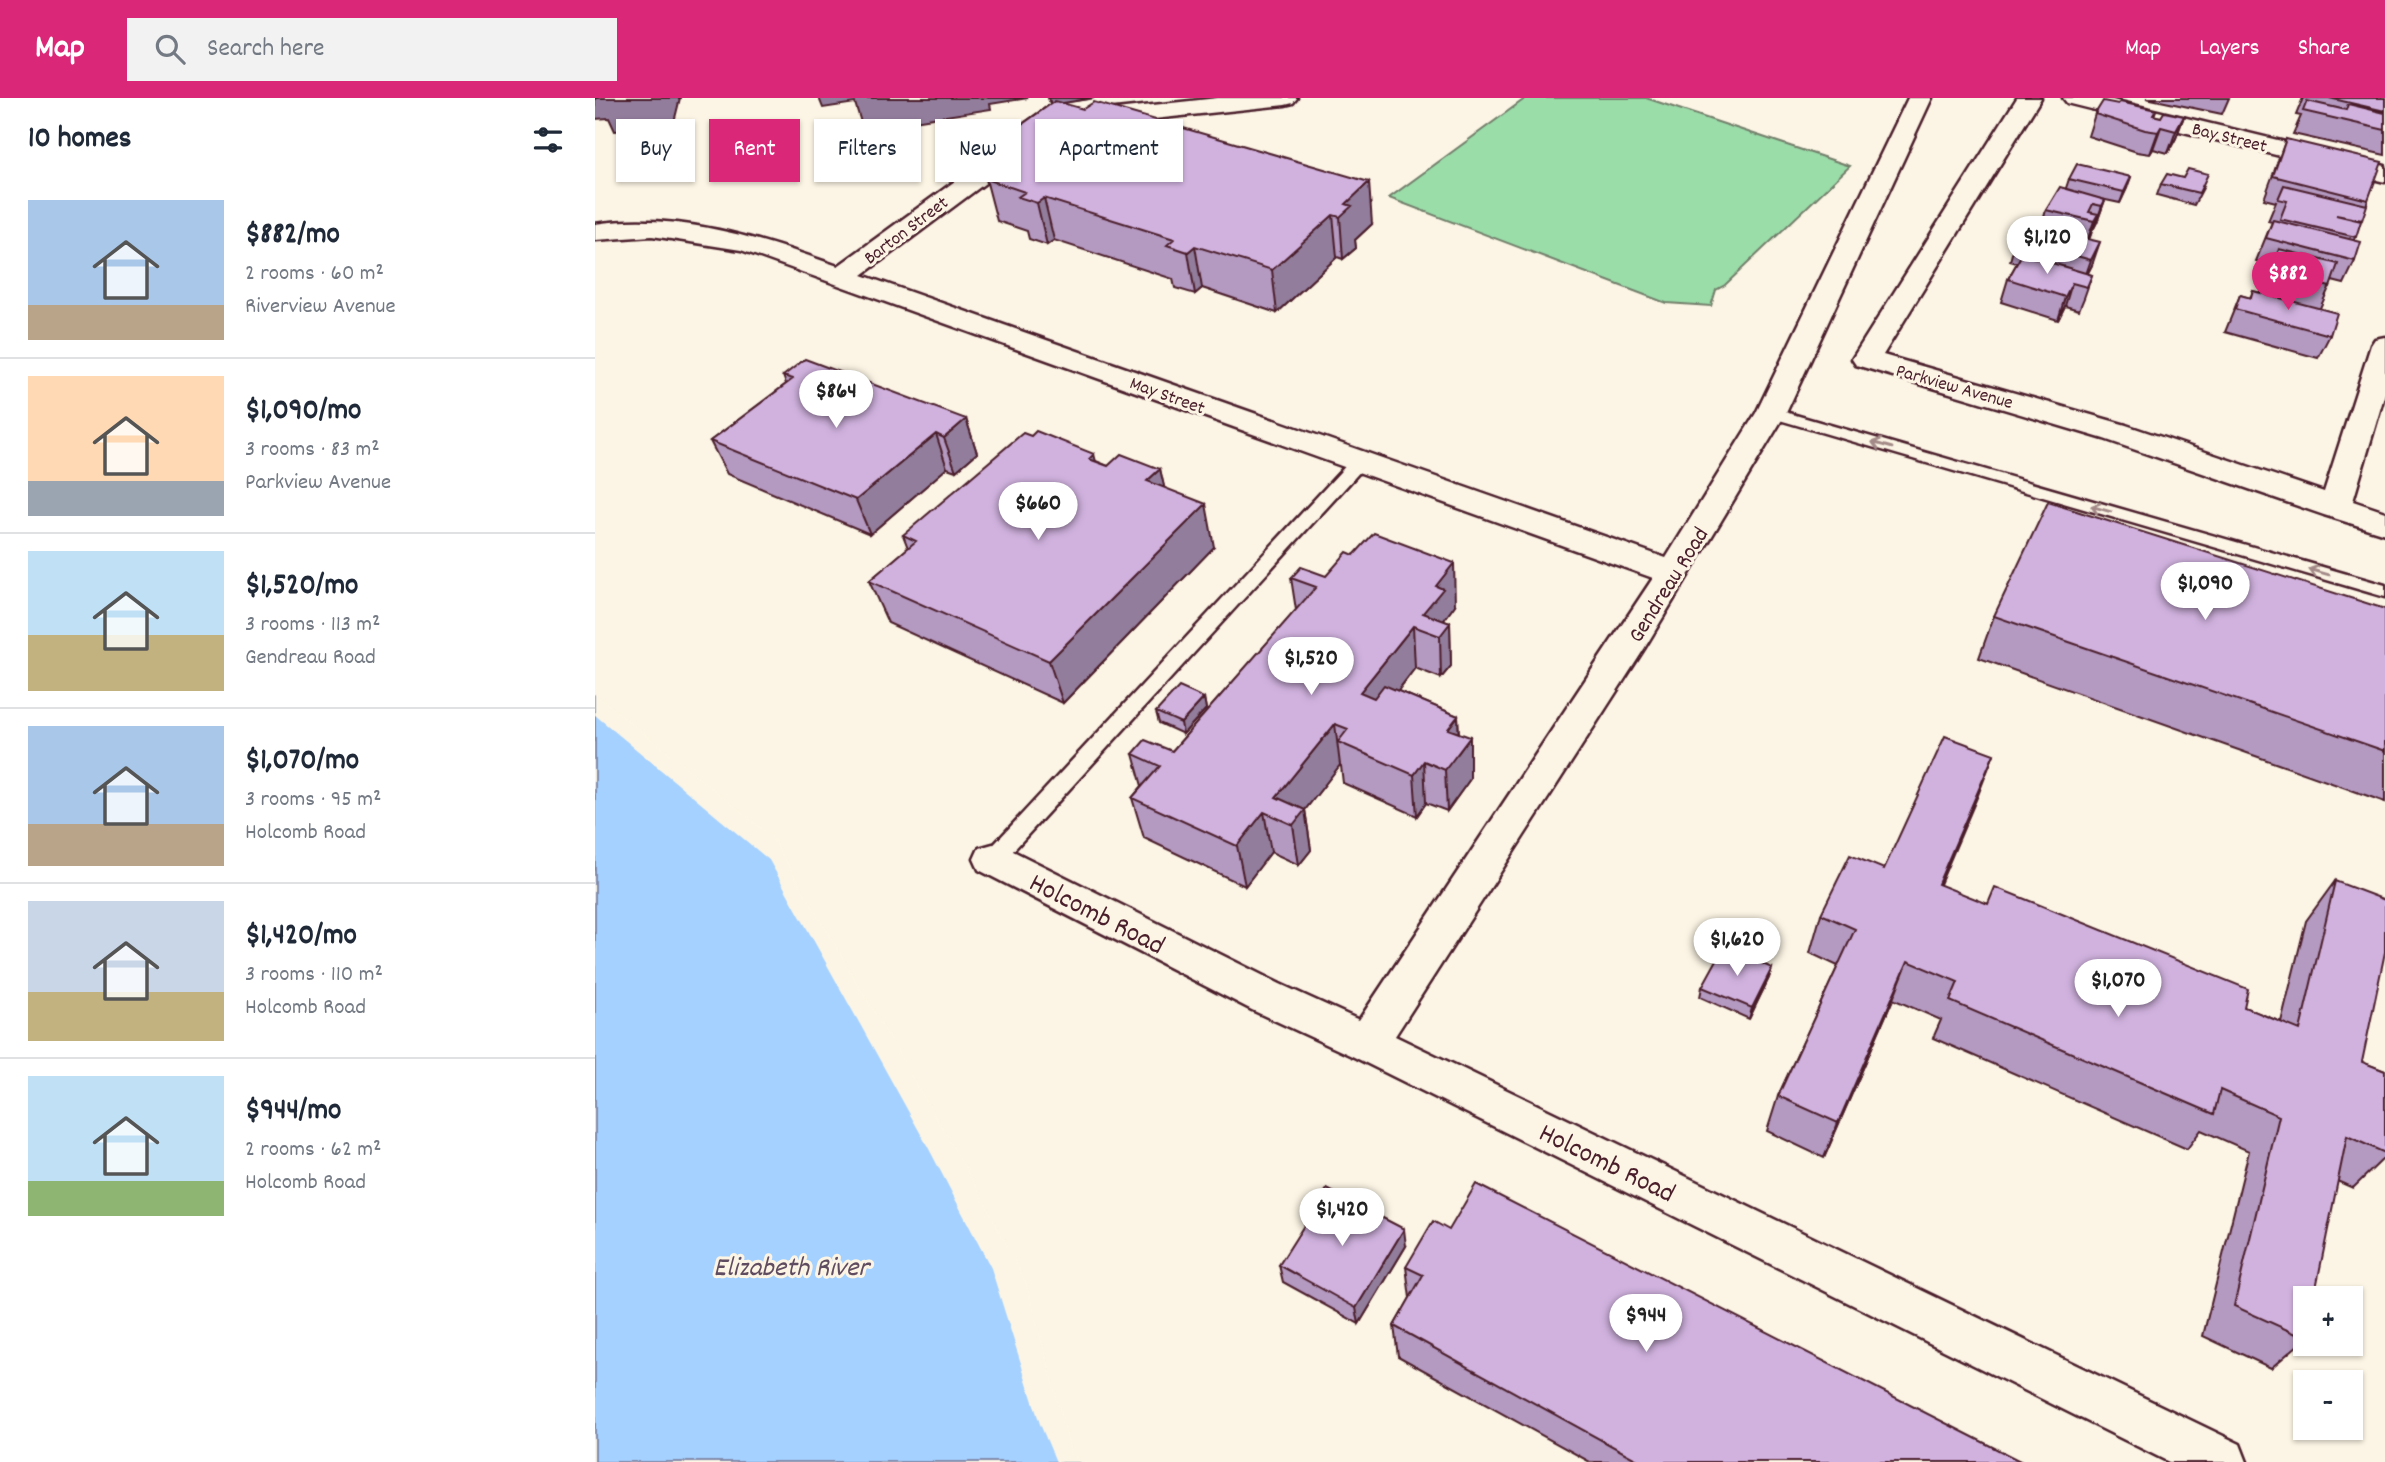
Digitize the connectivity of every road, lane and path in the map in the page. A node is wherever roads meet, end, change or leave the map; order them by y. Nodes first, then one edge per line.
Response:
1 (1286, 98) edge
2 (1920, 98) edge
3 (2029, 98) edge
4 (2075, 98) edge
5 (2385, 174) edge
6 (595, 232) edge
7 (841, 277) junction
8 (2385, 345) edge
9 (1771, 413) junction
10 (1359, 462) junction
11 (2335, 508) junction
12 (2385, 523) edge
13 (1674, 573) junction
14 (2385, 591) edge
15 (993, 859) joint
16 (1367, 1043) junction
17 (2222, 1462) edge

1 - 7 street, Barton Street
2 - 9 street, Gendreau Road
3 - 11 street, Parkview Avenue
4 - 5 street, Bay Street
6 - 7 street, May Street
7 - 10 street, May Street
8 - 11 street
9 - 13 street, Gendreau Road
14 -> 9 lane
10 - 13 street, May Street
10 - 15 lane
11 - 12 street
13 - 16 street, Gendreau Road
15 - 16 street, Holcomb Road
16 - 17 street, Holcomb Road

